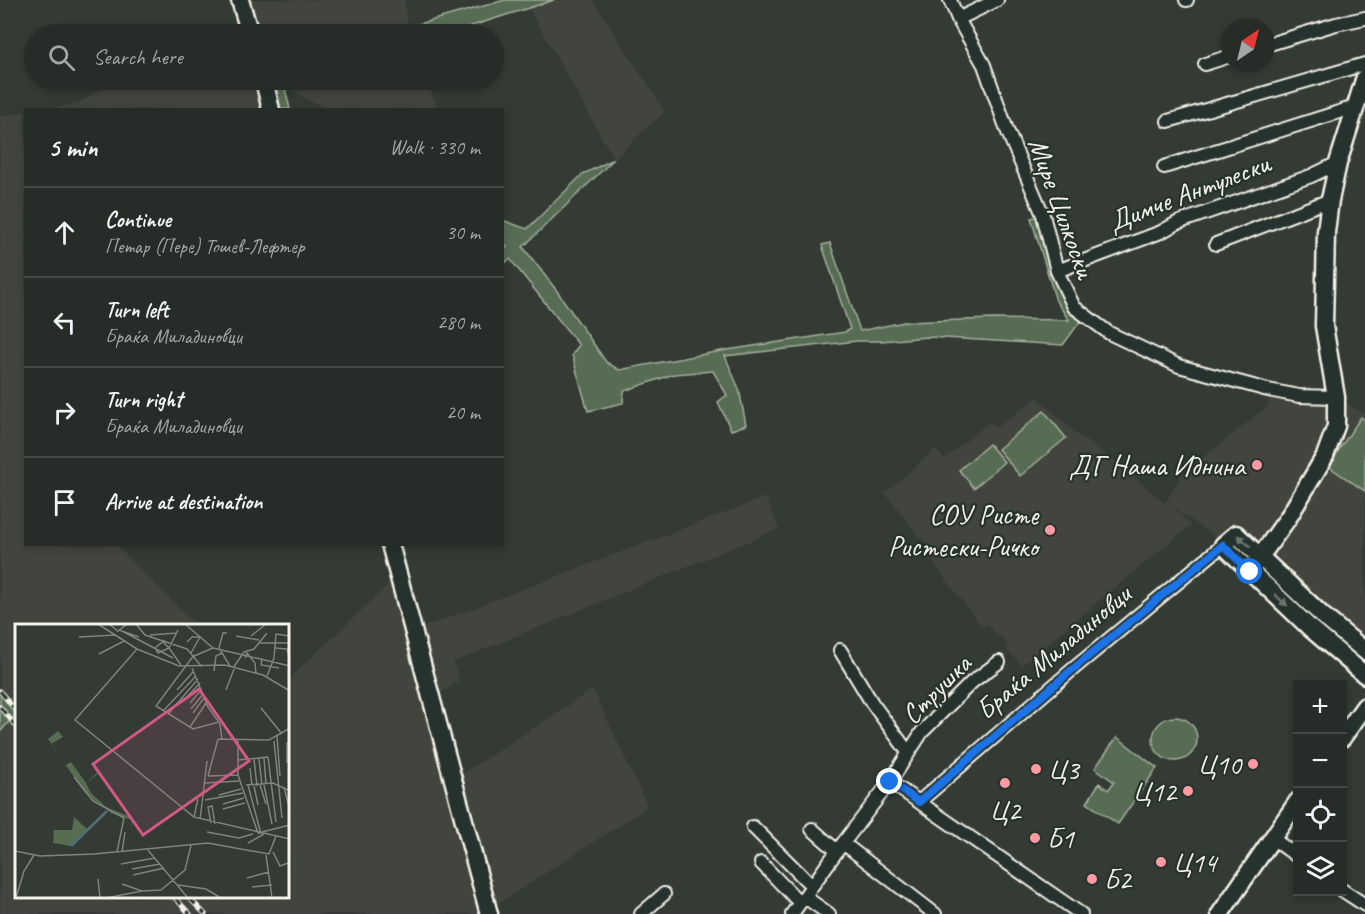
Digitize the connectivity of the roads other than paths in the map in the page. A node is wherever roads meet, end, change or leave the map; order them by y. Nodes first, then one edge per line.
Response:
1 (240, 0) edge
2 (950, 0) edge
3 (997, 0) edge
4 (1365, 18) edge
5 (958, 19) junction
6 (247, 24) edge
7 (1275, 42) edge
8 (1221, 59) edge
9 (1205, 64) dead end
10 (1365, 64) edge
11 (1365, 77) edge
12 (270, 90) edge
13 (1355, 107) junction
14 (271, 108) edge
15 (1167, 121) dead end
16 (1338, 163) junction
17 (1164, 167) dead end
18 (1330, 200) junction
19 (1216, 244) dead end
20 (1057, 270) junction
21 (1336, 397) junction
22 (1223, 545) junction
23 (391, 546) edge
24 (1262, 557) junction
25 (1250, 572) junction
26 (840, 650) dead end
27 (1365, 651) edge
28 (999, 662) dead end
29 (1365, 675) edge
30 (1365, 706) edge
31 (1345, 734) edge
32 (908, 752) junction
33 (890, 782) junction
34 (919, 802) junction
35 (1293, 808) edge
36 (753, 827) dead end
37 (812, 829) dead end
38 (1272, 838) junction
39 (840, 847) junction
40 (1293, 853) edge
41 (761, 863) dead end
42 (1347, 893) edge
43 (663, 894) dead end
44 (806, 895) junction
45 (1365, 905) edge
46 (489, 914) edge
47 (641, 914) edge
48 (792, 914) edge
49 (829, 914) edge
50 (935, 914) edge
51 (1081, 914) edge
52 (1220, 914) edge

1 - 6 street
2 - 5 street, Мире Цилкоски
3 - 5 street
4 - 7 street
5 - 20 street, Мире Цилкоски
8 - 9 street
10 - 15 street
11 - 13 street
12 - 14 street
13 - 16 street
13 - 17 street, Димче Антулески
16 - 18 street
16 - 20 street, Димче Антулески
18 - 19 street, Димче Антулески
18 - 21 street
20 - 21 street, Мире Цилкоски
21 - 24 street
24 -> 22 street
22 - 25 street
22 - 34 street, Браќа Миладиновци
23 - 46 street
24 - 25 street
24 - 27 street
25 -> 29 street
26 - 32 street, Струшка
28 - 32 street, Струшка
30 - 31 street
32 - 33 street, Струшка
33 - 34 street
33 - 39 street, Струшка
34 - 51 street
35 - 38 street
36 - 44 street
37 - 39 street
38 - 40 street
38 - 52 street
39 - 44 street, Струшка
39 - 50 street
41 - 44 street
42 - 45 street
43 - 47 street
44 - 48 street, Струшка
44 - 49 street

